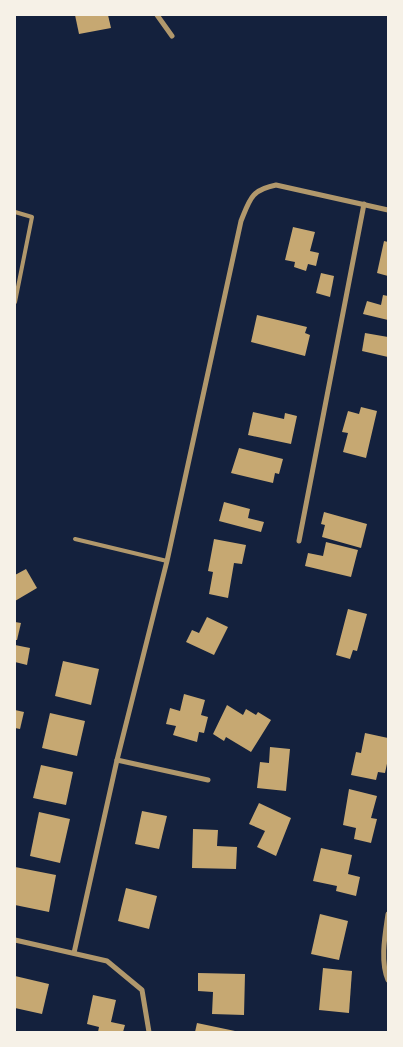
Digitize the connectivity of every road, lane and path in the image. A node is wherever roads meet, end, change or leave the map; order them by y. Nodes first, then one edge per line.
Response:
1 (157, 15) edge
2 (172, 36) dead end
3 (364, 204) junction
4 (388, 210) edge
5 (15, 212) edge
6 (15, 302) edge
7 (75, 539) dead end
8 (299, 541) dead end
9 (167, 561) junction
10 (117, 760) junction
11 (208, 780) dead end
12 (388, 914) edge
13 (15, 940) edge
14 (74, 953) junction
15 (388, 980) edge
16 (149, 1032) edge

1 - 2 street
3 - 4 street
3 - 8 street
3 - 9 street
5 - 6 lane
7 - 9 lane
9 - 10 street
10 - 11 street
10 - 14 street
12 - 15 street
13 - 14 street
14 - 16 street

